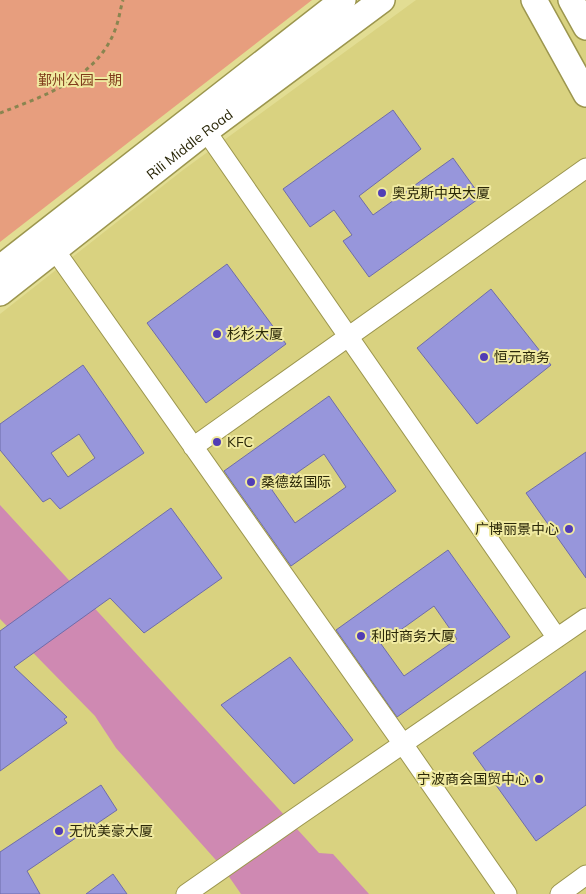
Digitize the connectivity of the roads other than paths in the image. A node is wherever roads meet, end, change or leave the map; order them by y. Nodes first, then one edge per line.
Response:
1 (343, 0) edge
2 (382, 0) edge
3 (534, 0) edge
4 (571, 0) edge
5 (586, 27) edge
6 (586, 94) edge
7 (206, 131) junction
8 (586, 168) edge
9 (54, 249) junction
10 (0, 268) edge
11 (0, 293) edge
12 (348, 337) junction
13 (193, 447) junction
14 (586, 618) edge
15 (557, 638) junction
16 (403, 744) junction
17 (586, 875) edge
18 (186, 894) edge
19 (507, 894) edge
20 (560, 894) edge

1 - 10 main road, Rili Middle Road
2 - 7 main road, Rili Middle Road
3 - 6 main road
4 - 5 main road
7 - 9 main road, Rili Middle Road
7 - 12 street
8 - 12 street
9 - 11 main road, Rili Middle Road
9 - 13 street
12 - 13 street
12 - 15 street
13 - 16 street
14 - 15 street
15 - 16 street
16 - 18 street
16 - 19 street
17 - 20 street

